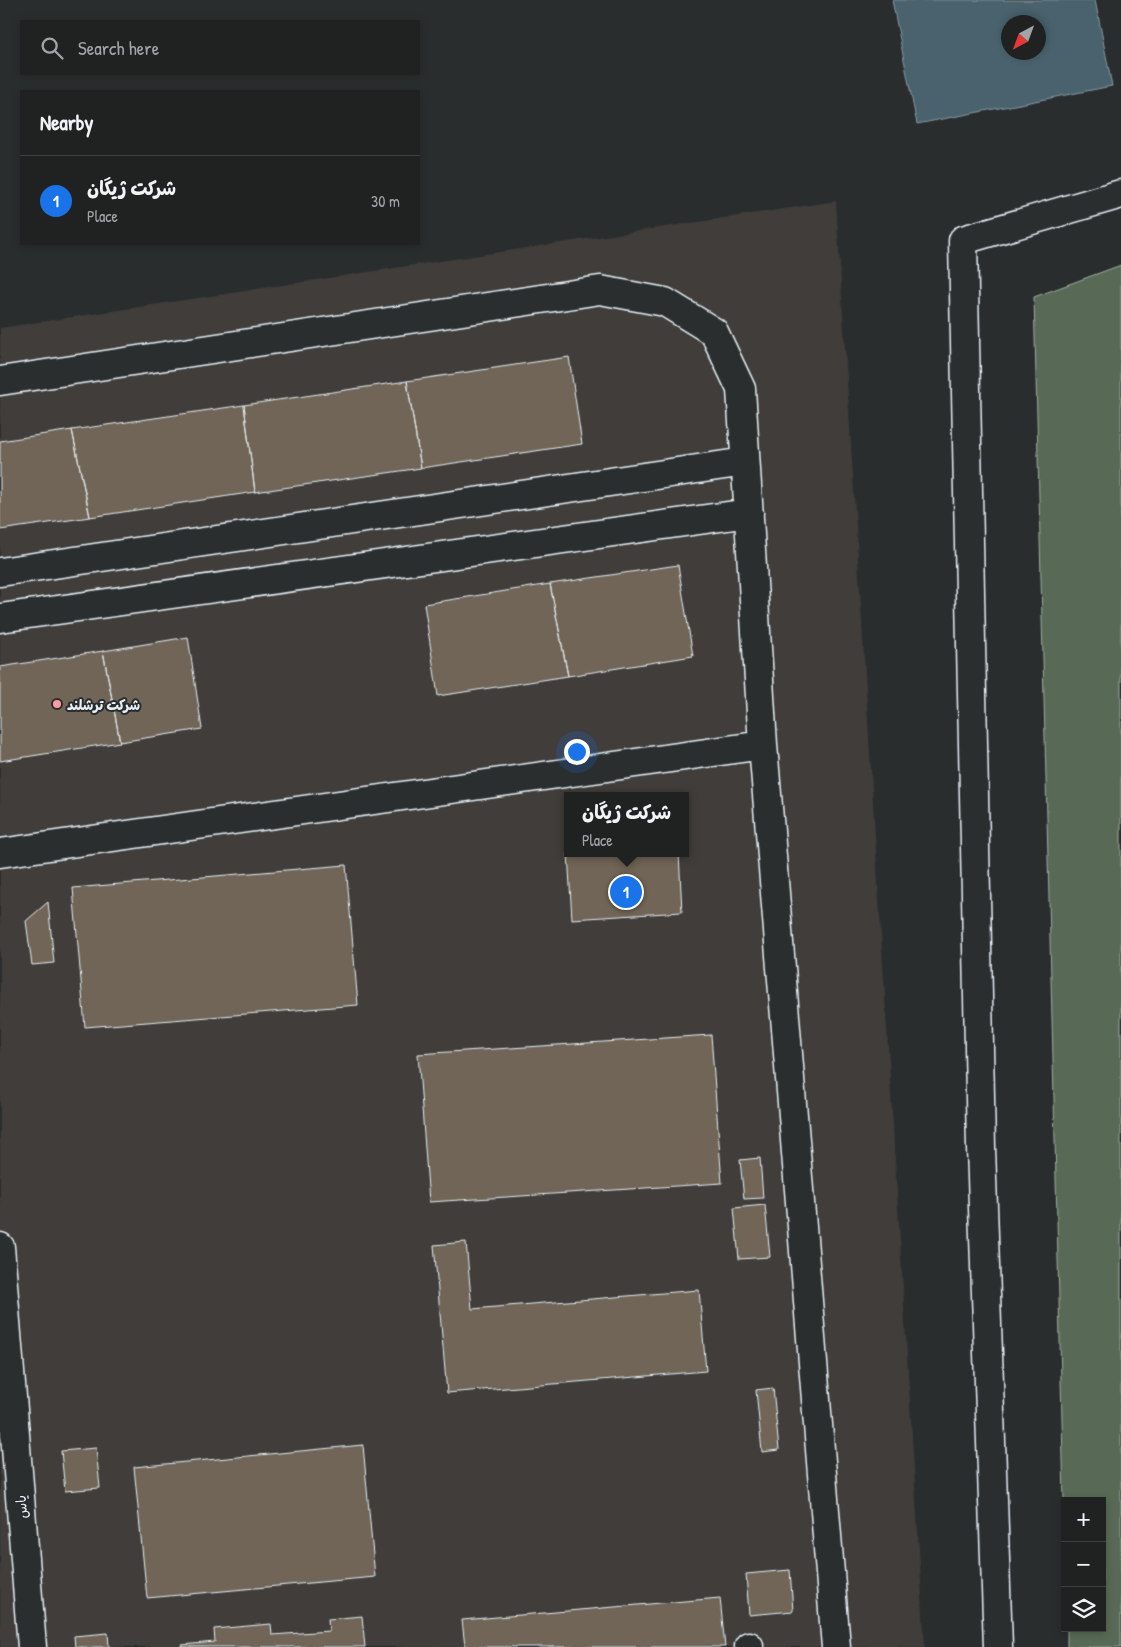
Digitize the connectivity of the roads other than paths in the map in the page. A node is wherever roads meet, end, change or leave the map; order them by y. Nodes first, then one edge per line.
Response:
1 (1121, 194) edge
2 (0, 381) edge
3 (746, 462) junction
4 (749, 513) junction
5 (0, 572) edge
6 (0, 618) edge
7 (763, 745) junction
8 (0, 853) edge
9 (0, 1247) edge
10 (32, 1647) edge
11 (836, 1647) edge
12 (998, 1647) edge

1 - 12 street
2 - 3 street
3 - 4 street
3 - 5 street
4 - 6 street
4 - 7 street
7 - 8 street
7 - 11 street
9 - 10 street, یاس

